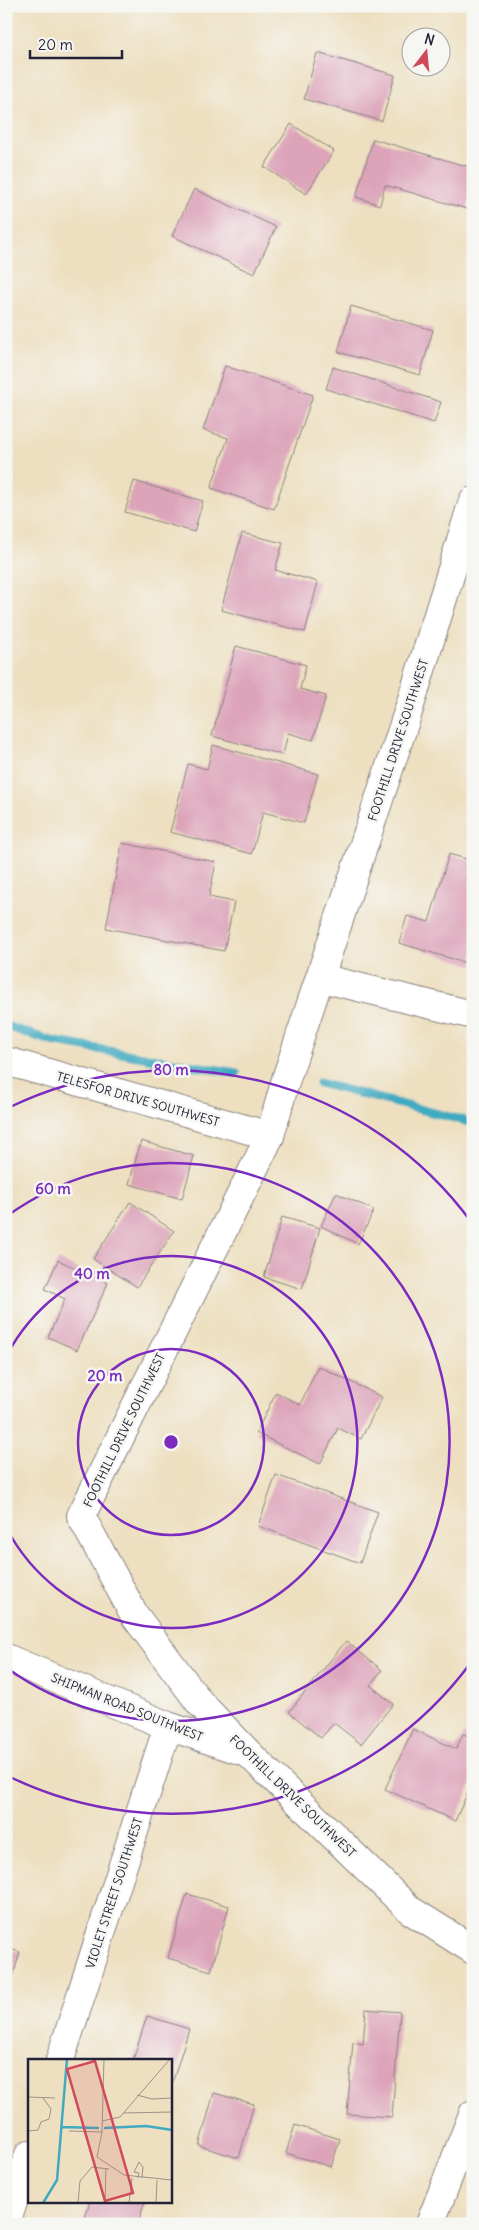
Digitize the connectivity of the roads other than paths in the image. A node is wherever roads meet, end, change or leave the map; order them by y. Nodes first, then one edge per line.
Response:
1 (473, 501) edge
2 (321, 978) junction
3 (473, 1015) edge
4 (6, 1061) edge
5 (270, 1136) junction
6 (6, 1658) edge
7 (168, 1726) junction
8 (248, 1754) junction
9 (473, 1950) edge
10 (60, 2059) edge
11 (473, 2114) edge
12 (28, 2158) edge
13 (6, 2222) edge
14 (430, 2224) edge

1 - 2 street, FOOTHILL DRIVE SOUTHWEST
2 - 3 street
2 - 5 street, FOOTHILL DRIVE SOUTHWEST
4 - 5 street, TELESFOR DRIVE SOUTHWEST
5 - 8 street, FOOTHILL DRIVE SOUTHWEST
6 - 7 street, SHIPMAN ROAD SOUTHWEST
7 - 8 street, SHIPMAN ROAD SOUTHWEST
7 - 10 street, VIOLET STREET SOUTHWEST
8 - 9 street, FOOTHILL DRIVE SOUTHWEST
11 - 14 street
12 - 13 street

